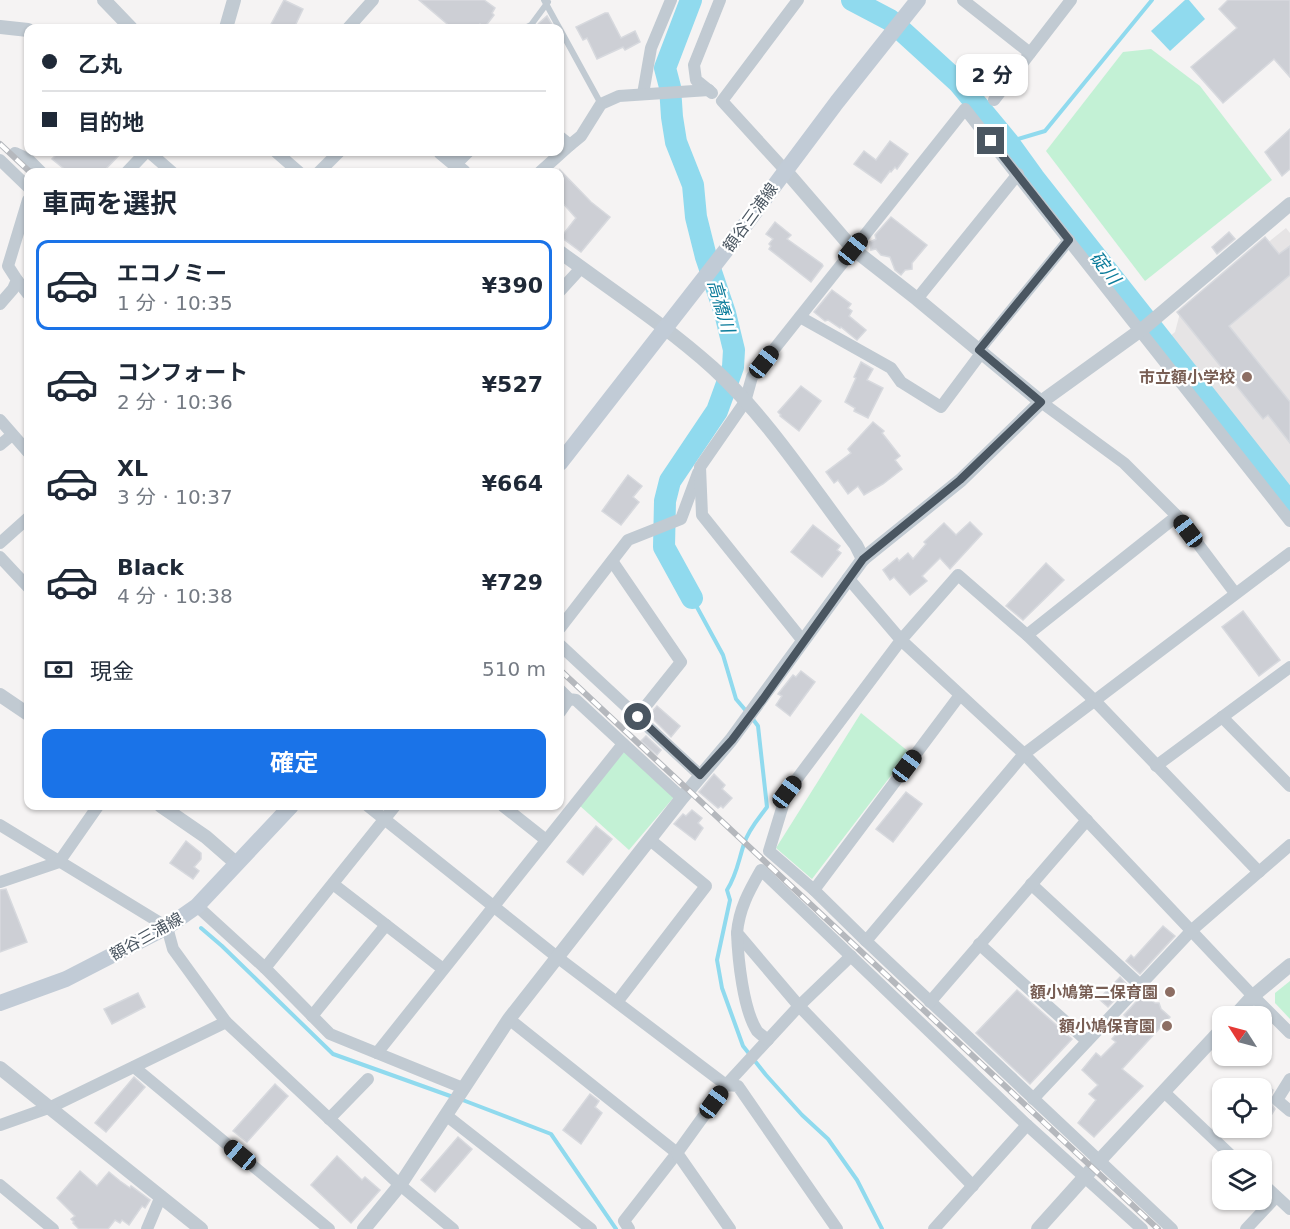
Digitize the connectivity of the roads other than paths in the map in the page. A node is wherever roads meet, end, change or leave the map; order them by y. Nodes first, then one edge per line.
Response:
1 (104, 0) edge
2 (234, 0) edge
3 (373, 0) edge
4 (671, 0) edge
5 (720, 0) edge
6 (798, 0) edge
7 (918, 0) edge
8 (963, 0) edge
9 (1071, 0) edge
10 (547, 1) edge
11 (127, 24) edge
12 (227, 24) edge
13 (352, 24) edge
14 (532, 24) edge
15 (559, 24) edge
16 (0, 27) edge
17 (24, 30) edge
18 (564, 33) edge
19 (1030, 53) junction
20 (709, 90) junction
21 (649, 94) junction
22 (722, 100) junction
23 (994, 100) dead end
24 (602, 104) junction
25 (565, 141) edge
26 (15, 153) dead end
27 (143, 156) edge
28 (152, 156) edge
29 (281, 156) edge
30 (335, 156) edge
31 (444, 156) edge
32 (553, 156) edge
33 (0, 160) edge
34 (37, 168) edge
35 (131, 168) edge
36 (167, 168) edge
37 (294, 168) edge
38 (323, 168) edge
39 (458, 168) edge
40 (543, 168) edge
41 (785, 170) junction
42 (1018, 174) junction
43 (24, 183) edge
44 (1290, 204) edge
45 (24, 213) edge
46 (1069, 240) junction
47 (853, 249) junction
48 (564, 255) edge
49 (581, 268) junction
50 (17, 280) junction
51 (564, 287) edge
52 (24, 289) edge
53 (917, 299) junction
54 (0, 304) edge
55 (800, 317) junction
56 (1146, 326) junction
57 (664, 328) junction
58 (980, 351) junction
59 (741, 397) junction
60 (1041, 402) junction
61 (0, 420) edge
62 (12, 435) junction
63 (0, 445) edge
64 (24, 446) edge
65 (564, 458) edge
66 (700, 467) junction
67 (1177, 516) junction
68 (1290, 521) edge
69 (24, 522) edge
70 (0, 543) edge
71 (1290, 553) edge
72 (0, 557) edge
73 (863, 559) junction
74 (612, 561) junction
75 (848, 578) junction
76 (24, 583) edge
77 (1235, 593) junction
78 (564, 623) edge
79 (1027, 635) junction
80 (901, 640) junction
81 (803, 641) junction
82 (564, 649) edge
83 (1290, 667) edge
84 (564, 694) edge
85 (0, 695) edge
86 (960, 695) junction
87 (569, 699) junction
88 (1095, 701) junction
89 (564, 706) edge
90 (24, 711) edge
91 (638, 717) junction
92 (1222, 717) junction
93 (623, 744) junction
94 (1024, 753) junction
95 (1156, 766) junction
96 (700, 775) junction
97 (1290, 786) edge
98 (682, 798) junction
99 (95, 810) edge
100 (167, 810) edge
101 (287, 810) edge
102 (373, 810) edge
103 (392, 810) edge
104 (508, 810) edge
105 (384, 819) junction
106 (1087, 820) junction
107 (0, 825) edge
108 (649, 839) junction
109 (546, 840) junction
110 (1290, 845) edge
111 (59, 862) junction
112 (237, 864) junction
113 (1259, 872) junction
114 (0, 882) edge
115 (333, 884) junction
116 (1031, 884) junction
117 (814, 890) junction
118 (494, 905) junction
119 (194, 908) junction
120 (170, 925) junction
121 (386, 925) junction
122 (1192, 930) junction
123 (737, 933) junction
124 (866, 942) junction
125 (979, 944) junction
126 (851, 956) junction
127 (557, 957) junction
128 (1290, 965) edge
129 (265, 968) junction
130 (443, 969) junction
131 (1140, 985) junction
132 (1253, 996) junction
133 (617, 1002) junction
134 (930, 1002) junction
135 (0, 1003) edge
136 (799, 1006) junction
137 (1244, 1006) edge
138 (312, 1016) junction
139 (509, 1019) junction
140 (226, 1022) junction
141 (1290, 1033) edge
142 (1212, 1040) edge
143 (1087, 1041) junction
144 (766, 1042) junction
145 (377, 1053) junction
146 (134, 1067) junction
147 (0, 1068) edge
148 (368, 1078) dead end
149 (1290, 1079) edge
150 (726, 1085) junction
151 (1164, 1092) junction
152 (1033, 1099) junction
153 (456, 1100) junction
154 (51, 1107) junction
155 (1290, 1111) edge
156 (329, 1119) junction
157 (0, 1125) edge
158 (1027, 1125) junction
159 (1225, 1150) edge
160 (677, 1153) junction
161 (1099, 1161) junction
162 (1085, 1177) junction
163 (0, 1185) edge
164 (400, 1185) junction
165 (973, 1186) junction
166 (1272, 1193) edge
167 (161, 1197) junction
168 (1276, 1197) junction
169 (1290, 1209) edge
170 (53, 1229) edge
171 (147, 1229) edge
172 (201, 1229) edge
173 (329, 1229) edge
174 (364, 1229) edge
175 (453, 1229) edge
176 (591, 1229) edge
177 (629, 1229) edge
178 (730, 1229) edge
179 (837, 1229) edge
180 (934, 1229) edge
181 (1038, 1229) edge
182 (1142, 1229) edge
183 (1172, 1229) edge
184 (1246, 1229) edge

1 - 11 street
2 - 12 street
3 - 13 street
4 - 21 street
5 - 20 street
6 - 22 street
7 - 41 main road, 額谷三浦線
8 - 19 street
9 - 19 street
10 - 14 lane
10 - 15 lane
16 - 17 street
18 - 24 lane
19 - 23 street
20 - 21 street
20 - 22 street
21 - 24 street
22 - 41 street
24 - 25 street
26 - 34 street
27 - 35 street
28 - 36 street
29 - 37 street
30 - 38 street
31 - 39 street
32 - 40 street
33 - 43 street
41 - 47 street
41 - 57 main road, 額谷三浦線
42 - 46 street
42 - 47 street
42 - 53 street
44 - 56 street
45 - 50 street
46 - 56 street
46 - 58 street
47 - 53 street
47 - 55 street
48 - 49 street
49 - 51 street
49 - 57 street
50 - 52 street
50 - 54 street
53 - 58 street
55 - 58 street
55 - 59 street
56 - 60 street
56 - 68 street
57 - 59 street
57 - 65 main road, 額谷三浦線
58 - 60 street
59 - 66 street
59 - 73 street
60 - 67 street
60 - 73 street
61 - 62 street
62 - 63 street
62 - 64 street
66 - 74 street
66 - 81 street
67 - 77 street
67 - 79 street
69 - 70 street
71 - 77 street
72 - 76 street
73 - 75 street
74 - 78 street
74 - 91 street
75 - 80 street
75 - 81 street
77 - 88 street
79 - 80 street
79 - 88 street
80 - 86 street
80 - 117 street
81 - 96 street
82 - 91 street
83 - 92 street
84 - 87 street
85 - 90 street
86 - 94 street
86 - 117 street
87 - 89 street
87 - 93 street
88 - 94 street
88 - 95 street
91 - 96 street
92 - 95 street
92 - 97 street
93 - 98 street
93 - 109 street
94 - 106 street
94 - 124 street
95 - 113 street
96 - 98 street
98 - 108 street
99 - 111 street
100 - 112 street
101 - 112 main road, 額谷三浦線
102 - 105 street
103 - 105 street
104 - 109 street
105 - 115 street
105 - 118 street
106 - 116 street
106 - 122 street
107 - 111 street
108 - 127 street
108 - 133 street
109 - 118 street
110 - 113 street
111 - 114 street
111 - 120 street
112 - 119 main road, 額谷三浦線
113 - 122 street
115 - 121 street
115 - 129 street
116 - 125 street
116 - 131 street
117 - 124 street
118 - 127 street
118 - 130 street
119 - 120 main road, 額谷三浦線
119 - 129 street
120 - 135 main road, 額谷三浦線
120 - 140 street
121 - 130 street
121 - 138 street
122 - 131 street
122 - 132 street
123 - 126 street
123 - 136 street
123 - 144 street
124 - 134 street
125 - 134 street
125 - 143 street
126 - 136 street
126 - 158 street
127 - 133 street
127 - 139 street
128 - 132 street
129 - 138 street
130 - 145 street
131 - 143 street
132 - 137 street
132 - 141 street
133 - 150 street
134 - 152 street
136 - 144 street
136 - 165 street
138 - 145 street
139 - 153 street
139 - 160 street
140 - 146 street
140 - 156 street
142 - 151 street
143 - 152 street
144 - 150 street
145 - 153 street
146 - 154 street
146 - 173 street
147 - 154 street
148 - 156 street
149 - 155 street
150 - 160 street
150 - 179 street
151 - 159 street
151 - 161 street
152 - 161 street
153 - 164 street
153 - 176 street
154 - 157 street
154 - 167 street
156 - 164 street
158 - 162 street
158 - 165 street
160 - 177 street
160 - 178 street
161 - 162 street
161 - 183 street
162 - 181 street
162 - 182 street
163 - 170 street
164 - 174 street
164 - 175 street
165 - 180 street
166 - 168 street
167 - 171 street
167 - 172 street
168 - 169 street
168 - 184 street

